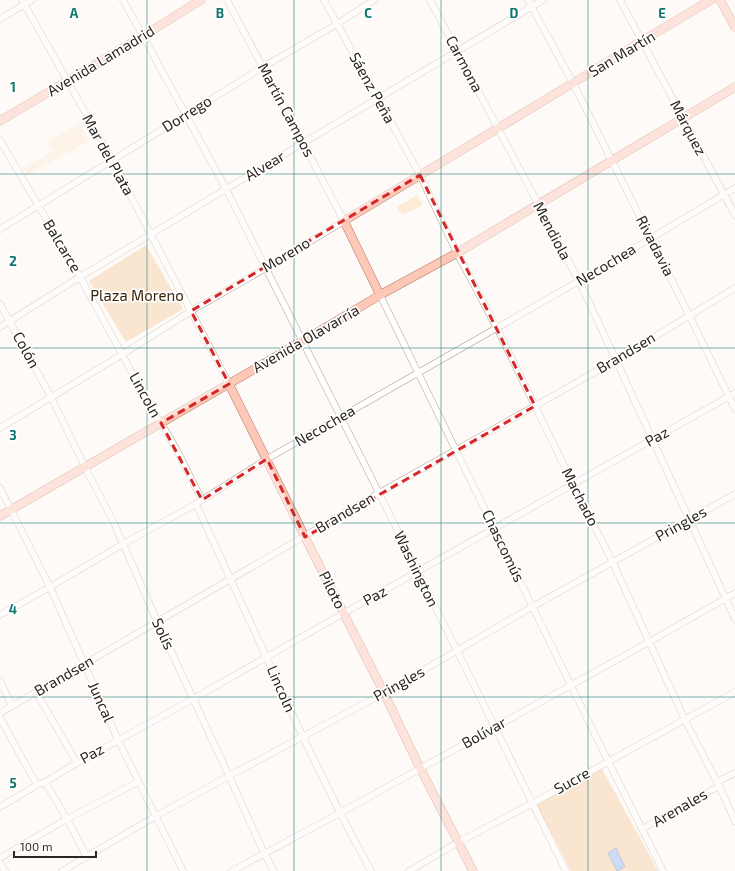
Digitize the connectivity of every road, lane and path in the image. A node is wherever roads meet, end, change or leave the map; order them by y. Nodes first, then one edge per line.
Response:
1 (32, 0) edge
2 (123, 0) edge
3 (201, 0) edge
4 (227, 0) edge
5 (324, 0) edge
6 (374, 0) edge
7 (430, 0) edge
8 (528, 0) edge
9 (543, 0) edge
10 (620, 0) edge
11 (711, 0) edge
12 (720, 0) edge
13 (23, 2) edge
14 (532, 6) junction
15 (0, 19) edge
16 (337, 24) junction
17 (735, 27) edge
18 (143, 36) junction
19 (642, 41) junction
20 (457, 52) junction
21 (263, 67) junction
22 (67, 81) junction
23 (573, 83) junction
24 (735, 87) edge
25 (378, 98) junction
26 (186, 115) junction
27 (683, 118) junction
28 (0, 121) edge
29 (498, 128) junction
30 (0, 140) edge
31 (303, 143) junction
32 (112, 160) junction
33 (612, 161) junction
34 (420, 175) junction
35 (735, 188) edge
36 (226, 189) junction
37 (724, 194) junction
38 (538, 204) junction
39 (38, 206) junction
40 (735, 215) edge
41 (344, 221) junction
42 (0, 229) edge
43 (151, 235) junction
44 (651, 238) junction
45 (457, 253) junction
46 (266, 268) junction
47 (80, 277) junction
48 (579, 281) junction
49 (735, 288) edge
50 (380, 295) junction
51 (0, 304) edge
52 (190, 311) junction
53 (690, 315) junction
54 (10, 321) junction
55 (0, 327) edge
56 (497, 328) junction
57 (303, 341) junction
58 (123, 354) junction
59 (616, 360) junction
60 (418, 374) junction
61 (229, 384) junction
62 (732, 395) edge
63 (51, 397) junction
64 (535, 406) junction
65 (735, 409) edge
66 (341, 418) junction
67 (161, 423) junction
68 (0, 428) edge
69 (652, 440) junction
70 (456, 451) junction
71 (267, 459) junction
72 (85, 467) junction
73 (573, 484) junction
74 (0, 488) edge
75 (379, 493) junction
76 (735, 494) edge
77 (202, 500) junction
78 (196, 504) junction
79 (10, 510) junction
80 (0, 516) edge
81 (689, 520) junction
82 (494, 529) junction
83 (305, 537) junction
84 (123, 544) junction
85 (613, 563) junction
86 (418, 572) junction
87 (230, 579) junction
88 (50, 587) junction
89 (735, 593) edge
90 (725, 598) junction
91 (532, 607) junction
92 (344, 613) junction
93 (0, 615) edge
94 (735, 619) edge
95 (157, 621) junction
96 (649, 642) junction
97 (457, 651) junction
98 (267, 658) junction
99 (84, 665) junction
100 (0, 681) edge
101 (571, 685) junction
102 (36, 692) junction
103 (735, 692) edge
104 (384, 693) junction
105 (193, 700) junction
106 (12, 706) junction
107 (0, 712) edge
108 (0, 718) edge
109 (685, 720) junction
110 (494, 727) junction
111 (303, 737) junction
112 (118, 740) junction
113 (608, 762) junction
114 (77, 763) junction
115 (420, 768) junction
116 (735, 773) edge
117 (229, 776) junction
118 (44, 782) junction
119 (138, 782) junction
120 (718, 784) junction
121 (37, 785) junction
122 (533, 803) junction
123 (0, 807) edge
124 (340, 813) junction
125 (156, 816) junction
126 (67, 820) junction
127 (735, 821) edge
128 (642, 829) junction
129 (459, 842) junction
130 (264, 853) junction
131 (87, 857) junction
132 (0, 858) edge
133 (0, 863) edge
134 (5, 871) edge
135 (62, 871) edge
136 (183, 871) edge
137 (232, 871) edge
138 (274, 871) edge
139 (371, 871) edge
140 (409, 871) edge
141 (473, 871) edge
142 (566, 871) edge
143 (663, 871) edge

1 - 13 street
2 - 18 street, Washington
3 - 18 main road, Avenida Lamadrid
4 - 21 street, Martín Campos
5 - 16 street, Sáenz Peña
6 - 16 street, Dorrego
7 - 20 street, Carmona
8 - 14 street, Rivadavia
9 - 14 street, Alvear
10 - 19 street, Márquez
11 - 19 main road, San Martín
12 - 17 main road
13 - 15 street
13 - 22 street, Mar del Plata
14 - 20 street, Alvear
14 - 23 street, Rivadavia
16 - 21 street, Dorrego
16 - 25 street, Sáenz Peña
18 - 22 main road, Avenida Lamadrid
18 - 26 street, Washington
19 - 23 main road, San Martín
19 - 27 street, Márquez
20 - 25 street, Alvear
20 - 29 street, Carmona
21 - 26 street, Dorrego
21 - 31 street, Martín Campos
22 - 28 main road, Avenida Lamadrid
22 - 32 street, Mar del Plata
23 - 29 main road, Moreno
23 - 33 street, Rivadavia
24 - 27 main road, Avenida Olavarría
25 - 31 street, Alvear
25 - 34 street, Sáenz Peña
26 - 32 street, Dorrego
26 - 36 street, Washington
27 - 33 main road, Avenida Olavarría
27 - 37 street, Márquez
29 - 34 main road, Moreno
29 - 38 street, Mendiola
30 - 39 street, Balcarce
31 - 36 street, Alvear
31 - 41 street, Martín Campos
32 - 39 street, Dorrego
32 - 43 street, Mar del Plata
33 - 38 main road, Avenida Olavarría
33 - 44 street, Rivadavia
34 - 41 main road, Moreno
34 - 45 street, Machado
35 - 37 street, Necochea
36 - 43 street, Alvear
36 - 46 street, Washington
37 - 40 street, Márquez
37 - 44 street, Necochea
38 - 45 main road, Avenida Olavarría
38 - 48 street, Mendiola
39 - 42 street, Dorrego
39 - 47 street, Balcarce
41 - 46 street, Moreno
41 - 50 main road, Chascomús
43 - 47 street, Alvear
43 - 52 street, Mar del Plata
44 - 48 street, Necochea
44 - 53 street, Rivadavia
45 - 50 main road, Avenida Olavarría
45 - 56 street, Machado
46 - 52 street, Moreno
46 - 57 street, Washington
47 - 54 street, Alvear
47 - 58 street, Balcarce
48 - 56 street, Necochea
48 - 59 street, Mendiola
49 - 53 street, Brandsen
50 - 57 main road, Avenida Olavarría
50 - 60 street, Chascomús
51 - 54 street, Colón
52 - 58 street, Moreno
52 - 61 street, Piloto
53 - 59 street, Brandsen
53 - 62 street, Rivadavia
54 - 55 street, Alvear
54 - 63 street, Colón
56 - 60 street, Necochea
56 - 64 street, Machado
57 - 61 main road, Avenida Olavarría
57 - 66 street, Washington
58 - 63 street, Moreno
58 - 67 street, Lincoln
59 - 64 street, Brandsen
59 - 69 street, Mendiola
60 - 66 street, Necochea
60 - 70 street, Chascomús
61 - 67 main road, Avenida Olavarría
61 - 71 main road, Piloto
62 - 65 street, Rivadavia
62 - 69 street, Paz
63 - 68 street, Moreno
63 - 72 street, Solís
64 - 70 street, Brandsen
64 - 73 street, Machado
66 - 71 street, Necochea
66 - 75 street, Washington
67 - 72 main road, Avenida Olavarría
67 - 77 street, Lincoln
69 - 73 street, Paz
69 - 81 street, Mendiola
70 - 75 street, Brandsen
70 - 82 street, Chascomús
71 - 77 street, Necochea
71 - 83 main road, Piloto
72 - 79 main road, Avenida Olavarría
72 - 84 street, Solís
73 - 82 street, Paz
73 - 85 street, Machado
74 - 79 street, Juncal
75 - 83 street, Brandsen
75 - 86 street, Washington
76 - 81 street, Pringles
77 - 78 street, Necochea
78 - 84 street, Necochea
78 - 87 street, Lincoln
79 - 80 main road, Avenida Olavarría
79 - 88 street, Juncal
81 - 85 street, Pringles
81 - 90 street, Mendiola
82 - 86 street, Paz
82 - 91 street, Chascomús
83 - 87 street, Brandsen
83 - 92 main road, Piloto
84 - 88 street, Necochea
84 - 95 street, Solís
85 - 91 street, Pringles
85 - 96 street, Machado
86 - 92 street, Paz
86 - 97 street, Washington
87 - 95 street, Brandsen
87 - 98 street, Lincoln
88 - 93 street, Necochea
88 - 99 street, Juncal
89 - 90 street, Bolívar
90 - 94 street, Mendiola
90 - 96 street, Bolívar
91 - 97 street, Pringles
91 - 101 street, Chascomús
92 - 98 street, Paz
92 - 104 main road, Piloto
95 - 99 street, Brandsen
95 - 105 street, Solís
96 - 101 street, Bolívar
96 - 109 street, Machado
97 - 104 street, Pringles
97 - 110 street, Washington
98 - 105 street, Paz
98 - 111 street, Lincoln
99 - 102 street, Brandsen
99 - 112 street, Juncal
100 - 106 street
101 - 110 street, Bolívar
101 - 113 street, Chascomús
102 - 106 street, Brandsen
102 - 114 street
103 - 109 street, Sucre
104 - 111 street, Pringles
104 - 115 main road, Piloto
105 - 112 street, Paz
105 - 117 street, Solís
106 - 107 street, Brandsen
108 - 121 street
109 - 113 street, Sucre
109 - 120 street, Machado
110 - 115 street, Bolívar
110 - 122 street, Washington
111 - 117 street, Pringles
111 - 124 street, Lincoln
112 - 114 street, Paz
112 - 119 street, Juncal
113 - 122 street, Sucre
113 - 128 street, Chascomús
114 - 118 street, Paz
115 - 124 street, Bolívar
115 - 129 main road, Piloto
116 - 120 street, Arenales
117 - 125 street, Pringles
117 - 130 street, Solís
118 - 121 street, Paz
118 - 126 street
119 - 125 street, Juncal
119 - 126 street
120 - 127 street, Machado
120 - 128 street, Arenales
121 - 123 street, Paz
122 - 129 street, Sucre
122 - 142 street, Washington
124 - 130 street, Bolívar
124 - 139 street, Lincoln
125 - 131 street, Pringles
125 - 136 street, Juncal
126 - 131 street
126 - 132 street
128 - 143 street, Chascomús
129 - 140 street, Sucre
129 - 141 main road, Piloto
130 - 137 street, Bolívar
130 - 138 street, Solís
131 - 135 street, Pringles
133 - 134 street

